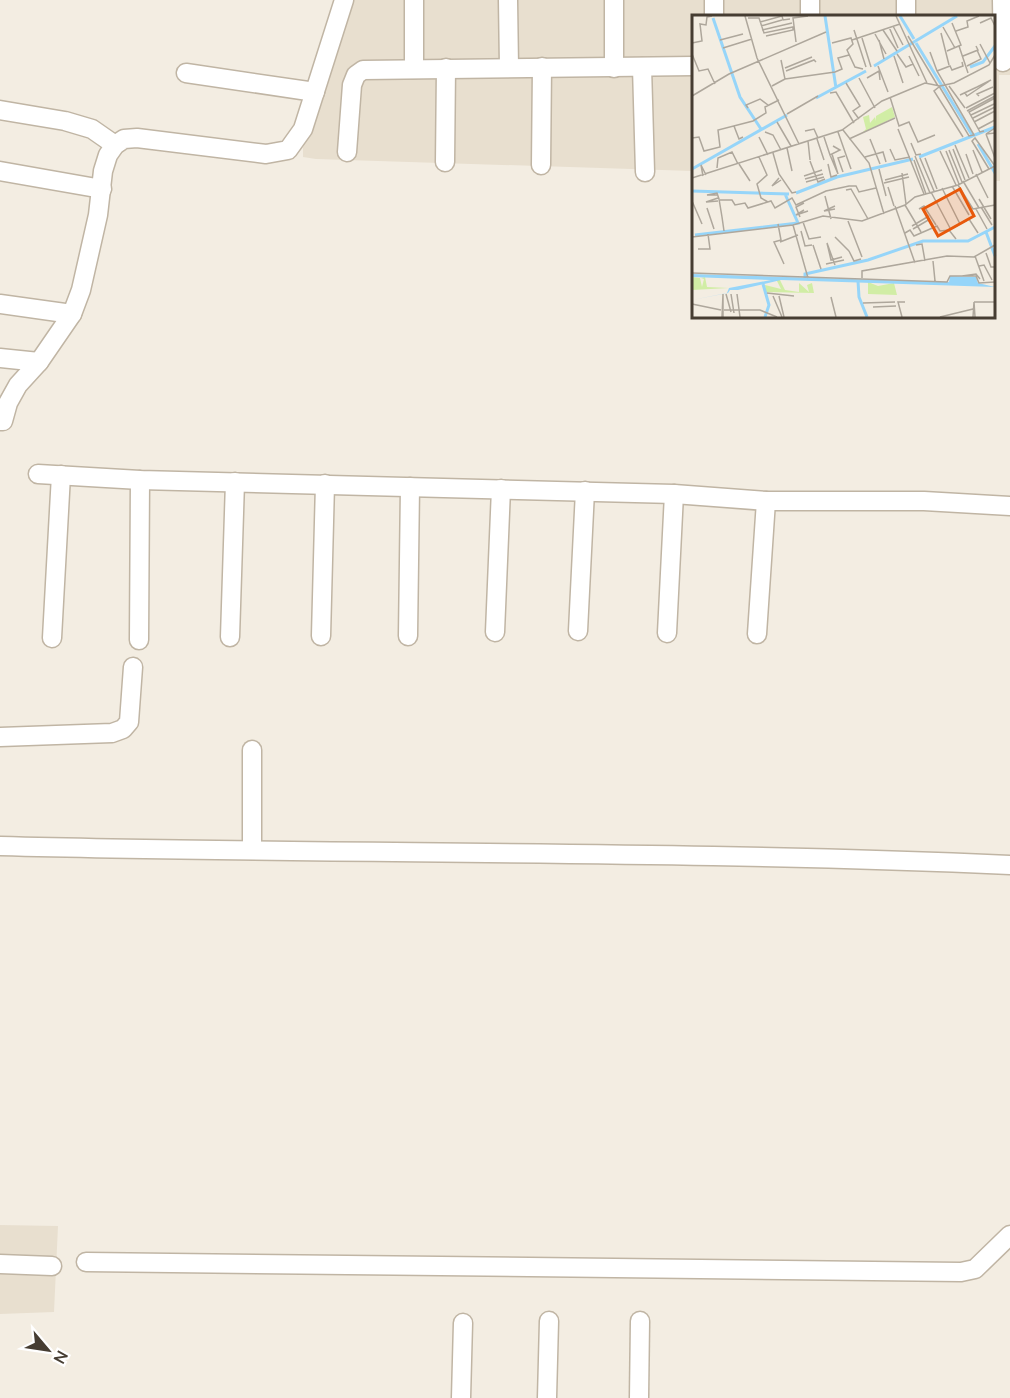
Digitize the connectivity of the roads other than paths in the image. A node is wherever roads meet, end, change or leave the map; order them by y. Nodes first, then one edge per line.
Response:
1 (344, 0) edge
2 (414, 0) edge
3 (508, 0) edge
4 (614, 0) edge
5 (1002, 0) edge
6 (1002, 62) edge
7 (692, 66) edge
8 (509, 67) junction
9 (542, 67) junction
10 (642, 67) junction
11 (446, 68) junction
12 (614, 68) junction
13 (414, 69) junction
14 (186, 73) dead end
15 (315, 92) junction
16 (0, 110) edge
17 (115, 145) junction
18 (346, 152) dead end
19 (445, 162) dead end
20 (541, 165) dead end
21 (0, 171) edge
22 (645, 172) dead end
23 (102, 189) junction
24 (0, 304) edge
25 (72, 314) junction
26 (0, 358) edge
27 (39, 362) junction
28 (1, 424) edge
29 (38, 474) dead end
30 (61, 475) junction
31 (140, 480) junction
32 (235, 482) junction
33 (325, 484) junction
34 (410, 487) junction
35 (501, 489) junction
36 (585, 491) junction
37 (674, 494) junction
38 (766, 501) junction
39 (1010, 506) edge
40 (579, 631) dead end
41 (495, 632) dead end
42 (667, 633) dead end
43 (757, 634) dead end
44 (321, 636) dead end
45 (408, 636) dead end
46 (230, 637) dead end
47 (52, 638) dead end
48 (139, 640) dead end
49 (133, 667) dead end
50 (0, 737) edge
51 (252, 750) dead end
52 (0, 846) edge
53 (252, 850) junction
54 (1010, 865) edge
55 (1010, 1235) edge
56 (86, 1262) dead end
57 (0, 1264) edge
58 (52, 1266) dead end
59 (549, 1321) dead end
60 (640, 1321) dead end
61 (463, 1323) dead end
62 (460, 1398) edge
63 (548, 1398) edge
64 (639, 1398) edge

1 - 15 street
2 - 13 street
3 - 8 street
4 - 12 street
5 - 6 street
7 - 10 street
8 - 9 street
8 - 11 street
9 - 12 street
9 - 20 street
10 - 12 street
10 - 22 street
11 - 13 street
11 - 19 street
13 - 18 street
14 - 15 street
15 - 17 street
16 - 17 street
17 - 23 street
21 - 23 street
23 - 25 street
24 - 25 street
25 - 27 street
26 - 27 street
27 - 28 street
29 - 30 street
30 - 31 street
30 - 47 street
31 - 32 street
31 - 48 street
32 - 33 street
32 - 46 street
33 - 34 street
33 - 44 street
34 - 35 street
34 - 45 street
35 - 36 street
35 - 41 street
36 - 37 street
36 - 40 street
37 - 38 street
37 - 42 street
38 - 39 street
38 - 43 street
49 - 50 street
51 - 53 street
52 - 53 street
53 - 54 street
55 - 56 street
57 - 58 street
59 - 63 street
60 - 64 street
61 - 62 street

